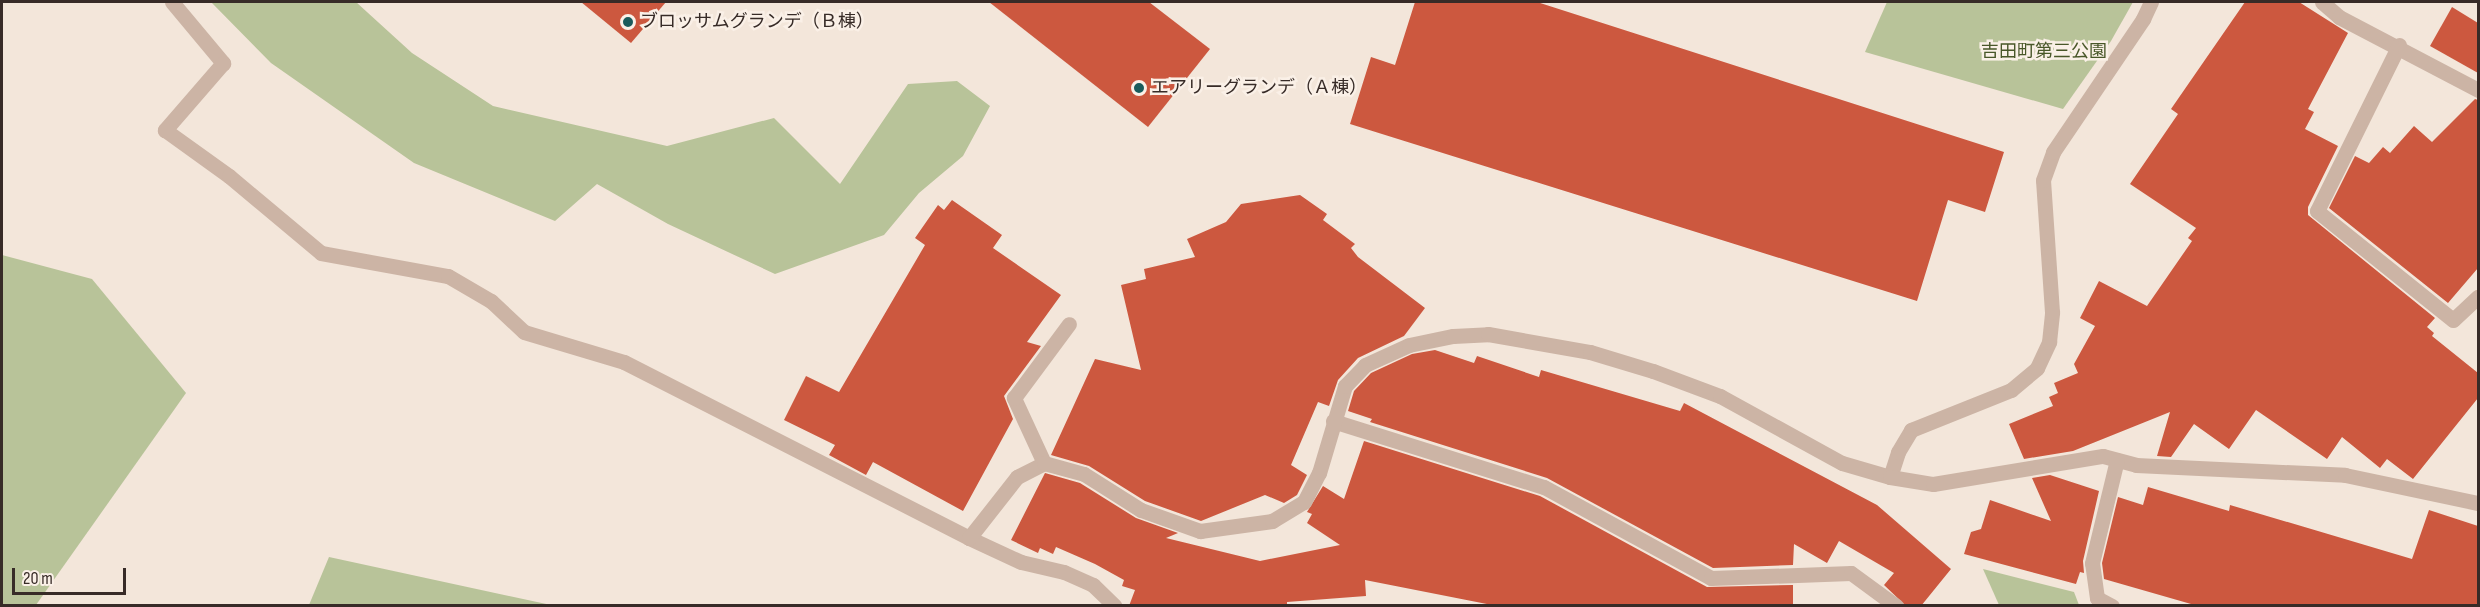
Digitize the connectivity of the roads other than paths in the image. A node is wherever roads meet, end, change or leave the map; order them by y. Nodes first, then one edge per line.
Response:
1 (172, 2) edge
2 (2151, 2) edge
3 (2322, 2) edge
4 (2399, 45) junction
5 (2478, 90) edge
6 (2478, 297) edge
7 (1069, 324) dead end
8 (1333, 421) junction
9 (2117, 460) junction
10 (1044, 463) junction
11 (1890, 477) junction
12 (2478, 503) edge
13 (969, 538) junction
14 (1115, 606) edge
15 (1896, 606) edge
16 (2112, 606) edge

1 - 13 street
2 - 11 street
3 - 4 street
4 - 5 street
4 - 6 street
7 - 10 street
8 - 10 street
8 - 11 street
8 - 15 street
9 - 11 street
9 - 12 street
9 - 16 street
10 - 13 street
13 - 14 street

